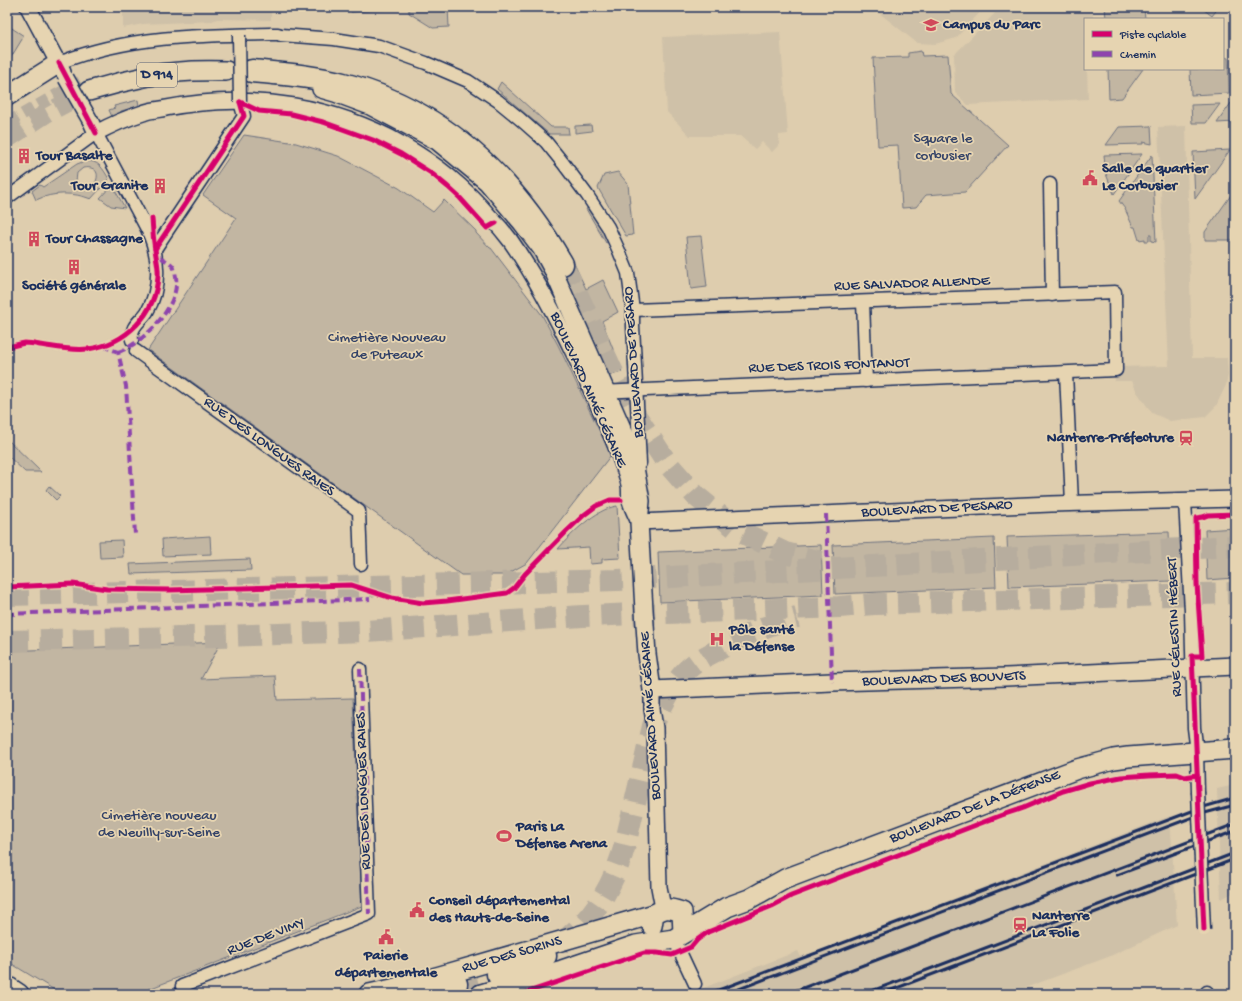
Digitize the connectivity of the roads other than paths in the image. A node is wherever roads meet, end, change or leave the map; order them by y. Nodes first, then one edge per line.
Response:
1 (28, 7) edge
2 (239, 35) junction
3 (62, 71) junction
4 (226, 71) dead end
5 (252, 73) joint
6 (89, 91) tunnel mouth
7 (7, 96) edge
8 (240, 102) junction
9 (94, 127) junction
10 (1050, 184) dead end
11 (7, 198) edge
12 (155, 249) junction
13 (562, 264) tunnel mouth
14 (538, 282) junction
15 (1052, 295) junction
16 (566, 300) junction
17 (863, 302) junction
18 (633, 310) junction
19 (1116, 370) joint
20 (1066, 373) junction
21 (866, 381) junction
22 (636, 390) junction
23 (600, 392) junction
24 (640, 492) junction
25 (1235, 499) edge
26 (1185, 501) junction
27 (1072, 503) junction
28 (639, 522) junction
29 (361, 564) dead end
30 (1235, 666) edge
31 (1193, 668) junction
32 (360, 669) dead end
33 (652, 690) junction
34 (1235, 749) edge
35 (1197, 752) junction
36 (727, 907) junction
37 (659, 911) junction
38 (682, 912) junction
39 (369, 914) joint
40 (1204, 930) dead end
41 (672, 937) junction
42 (545, 956) tunnel mouth
43 (498, 974) tunnel mouth
44 (456, 984) tunnel mouth
45 (695, 984) dead end
46 (7, 986) edge
47 (184, 990) edge
48 (19, 994) edge
49 (369, 994) edge
50 (418, 994) edge
51 (481, 994) edge

1 - 3 street
2 - 3 street, BOULEVARD DE PESARO
2 - 8 street, bridge
2 - 18 street, BOULEVARD DE PESARO
3 - 7 main road
3 - 9 street, bridge
4 - 6 main road, D 914
5 - 13 highway
5 - 16 main road, BOULEVARD AIMÉ CÉSAIRE
8 - 9 street, BOULEVARD AIMÉ CÉSAIRE
8 - 12 street
8 - 14 street, BOULEVARD AIMÉ CÉSAIRE
9 - 11 street
9 - 12 street, RUE DES LONGUES RAIES
10 - 15 street
12 - 29 street, RUE DES LONGUES RAIES
14 - 16 street, BOULEVARD AIMÉ CÉSAIRE
14 - 23 street, BOULEVARD AIMÉ CÉSAIRE
15 - 17 street, RUE SALVADOR ALLENDE
15 - 19 street, RUE SALVADOR ALLENDE
16 - 23 main road, BOULEVARD AIMÉ CÉSAIRE
17 - 18 street, RUE SALVADOR ALLENDE
17 - 21 street
18 - 22 street, BOULEVARD DE PESARO
19 - 20 street, RUE DES TROIS FONTANOT
20 - 21 street, RUE DES TROIS FONTANOT
20 - 27 street
21 - 22 street, RUE DES TROIS FONTANOT
22 - 23 street, RUE DES TROIS FONTANOT
22 - 24 street, BOULEVARD DE PESARO
23 - 24 main road, BOULEVARD AIMÉ CÉSAIRE
23 - 28 street, BOULEVARD AIMÉ CÉSAIRE
24 - 28 main road, BOULEVARD AIMÉ CÉSAIRE
25 - 26 street, BOULEVARD DE PESARO
26 - 27 street, BOULEVARD DE PESARO
26 - 31 street, RUE CÉLESTIN HÉBERT
27 - 28 street, BOULEVARD DE PESARO
28 - 33 main road, BOULEVARD AIMÉ CÉSAIRE
30 - 31 main road, BOULEVARD DES BOUVETS
31 - 33 main road, BOULEVARD DES BOUVETS
31 - 35 street, RUE CÉLESTIN HÉBERT
32 - 39 street, RUE DES LONGUES RAIES
33 - 37 street, BOULEVARD AIMÉ CÉSAIRE
34 - 35 main road, BOULEVARD DE LA DÉFENSE
35 - 36 main road, BOULEVARD DE LA DÉFENSE
35 - 40 street, RUE CÉLESTIN HÉBERT, bridge
36 - 38 main road, BOULEVARD DE LA DÉFENSE
36 - 41 main road, BOULEVARD DE LA DÉFENSE
37 - 38 main road, BOULEVARD DE LA DÉFENSE
37 - 41 main road
37 - 49 main road, RUE DES SORINS
38 - 41 main road
39 - 47 street, RUE DE VIMY
41 - 45 street
41 - 51 main road, BOULEVARD DE LA DÉFENSE
42 - 43 highway
44 - 50 highway
46 - 48 main road

